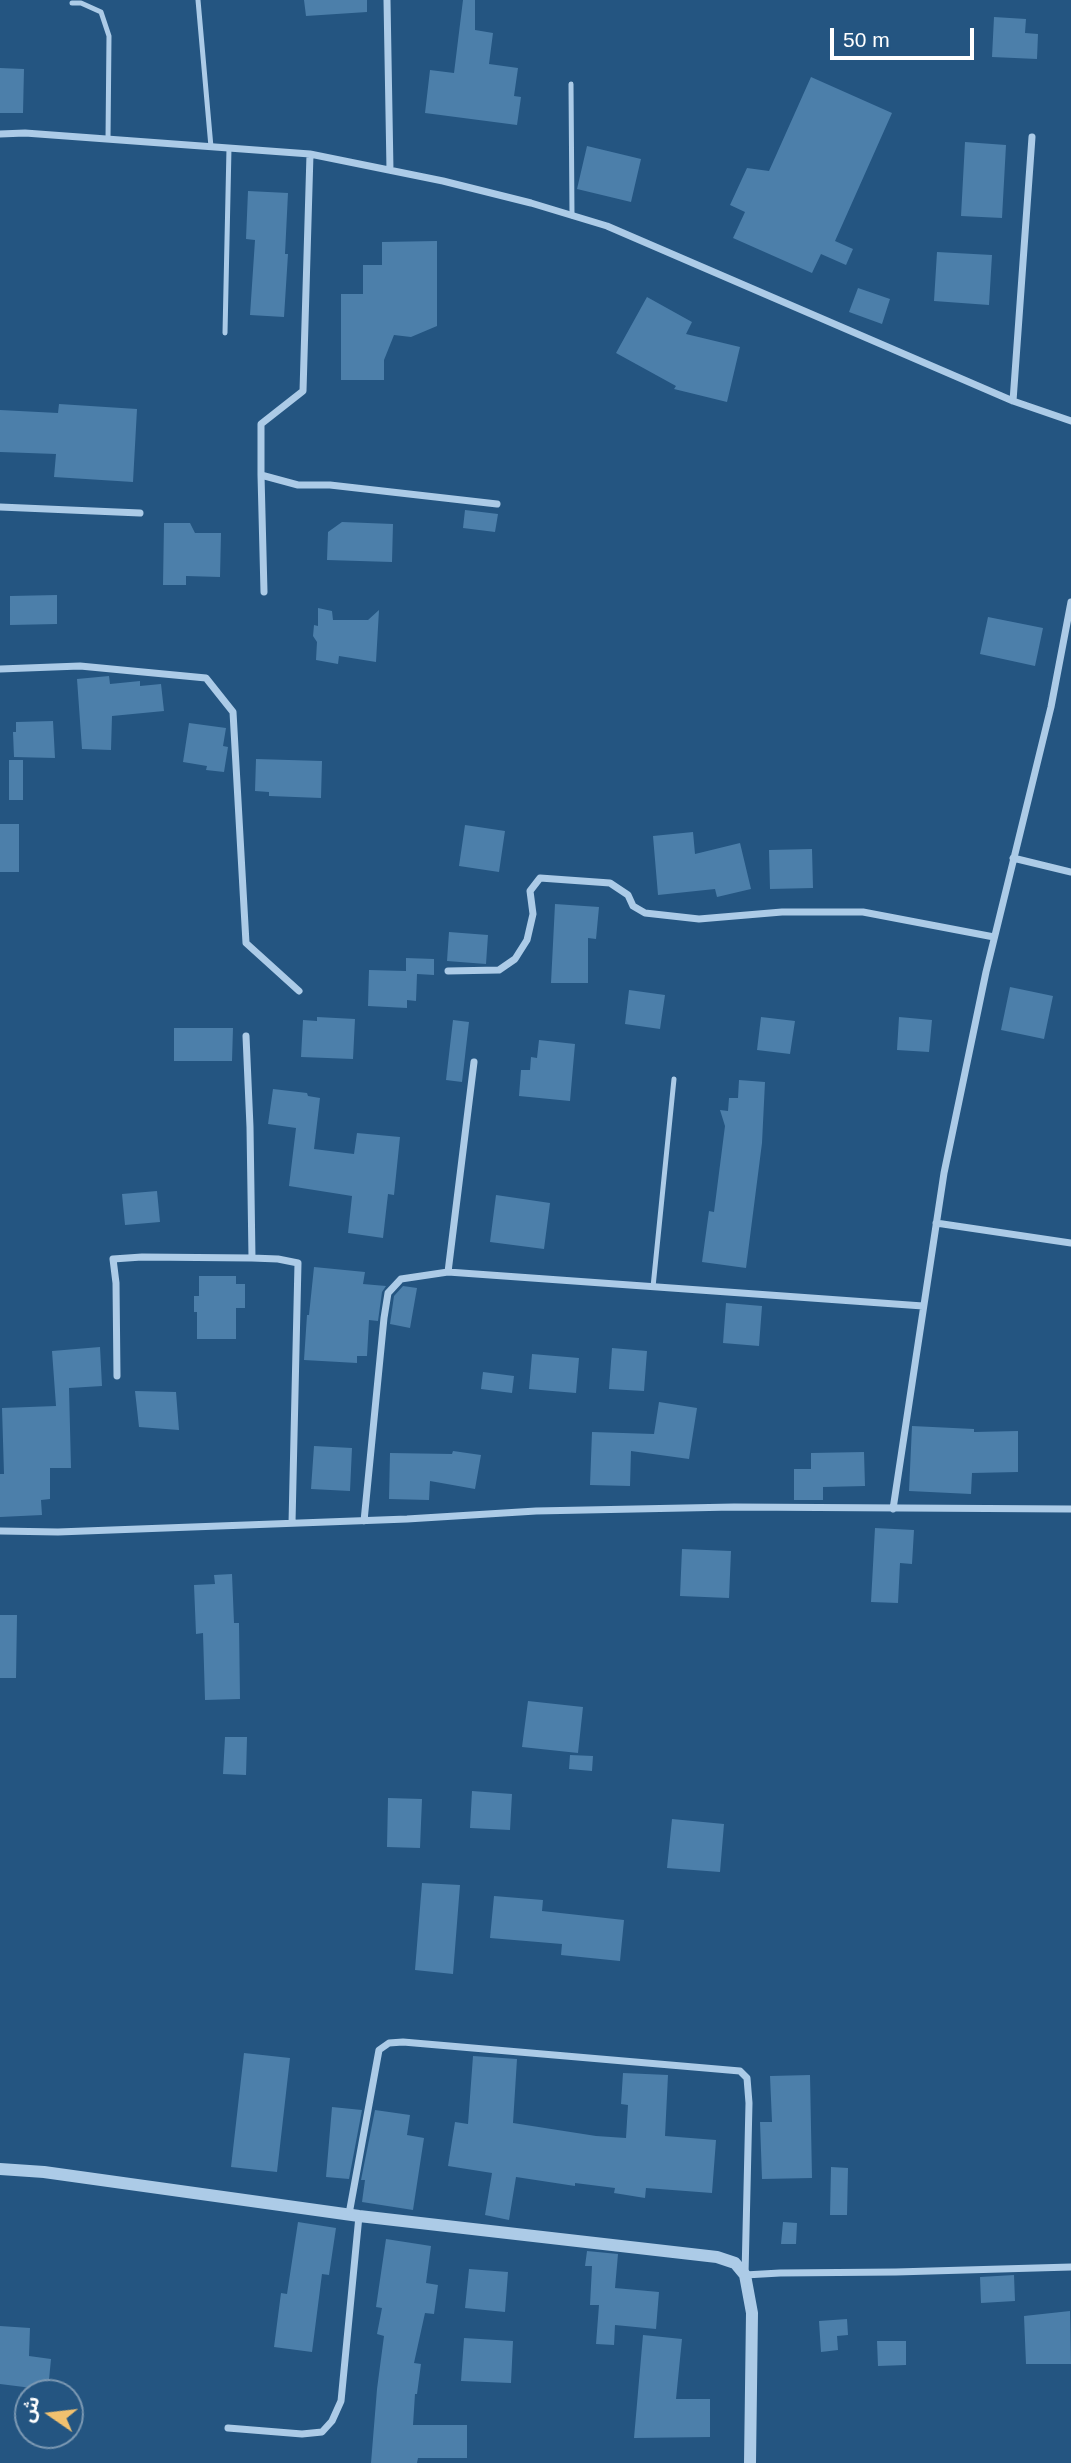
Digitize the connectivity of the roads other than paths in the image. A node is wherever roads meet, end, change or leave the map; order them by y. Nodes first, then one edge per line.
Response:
1 (198, 0) edge
2 (387, 0) edge
3 (72, 3) dead end
4 (571, 84) dead end
5 (0, 134) edge
6 (1032, 137) dead end
7 (108, 139) junction
8 (211, 146) junction
9 (229, 148) junction
10 (310, 154) junction
11 (390, 170) junction
12 (572, 215) junction
13 (225, 333) dead end
14 (1013, 401) junction
15 (1071, 421) edge
16 (261, 475) junction
17 (497, 504) dead end
18 (0, 507) edge
19 (140, 513) dead end
20 (264, 592) dead end
21 (1071, 602) edge
22 (1070, 616) edge
23 (0, 669) edge
24 (1013, 858) junction
25 (1071, 872) edge
26 (994, 937) junction
27 (448, 971) dead end
28 (299, 991) dead end
29 (246, 1036) dead end
30 (474, 1062) dead end
31 (674, 1079) dead end
32 (936, 1223) junction
33 (1071, 1243) edge
34 (252, 1258) junction
35 (448, 1272) junction
36 (653, 1287) junction
37 (922, 1306) junction
38 (117, 1376) dead end
39 (893, 1508) junction
40 (1071, 1509) edge
41 (364, 1521) junction
42 (292, 1523) junction
43 (0, 1531) edge
44 (0, 2169) edge
45 (354, 2215) junction
46 (1071, 2267) edge
47 (745, 2276) junction
48 (228, 2428) dead end
49 (750, 2463) edge

1 - 8 lane
2 - 11 street
3 - 7 lane
4 - 12 lane
5 - 7 street
6 - 14 street
7 - 8 street
8 - 9 street
9 - 10 street
9 - 13 lane
10 - 11 street
10 - 16 street
11 - 12 street
12 - 14 street
14 - 15 street
16 - 17 street
16 - 20 street
18 - 19 street
21 - 22 street
22 - 24 street
23 - 28 street
24 - 25 street
24 - 26 street
26 - 27 street
26 - 32 street
29 - 34 street
30 - 35 street
31 - 36 lane
32 - 33 street
32 - 37 street
34 - 38 street
34 - 42 street
35 - 36 street
35 - 41 street
36 - 37 street
37 - 39 street
39 - 40 street
39 - 41 street
41 - 42 street
42 - 43 street
44 - 45 street
45 - 47 street
45 - 47 street
45 - 48 street
46 - 47 street
47 - 49 street

